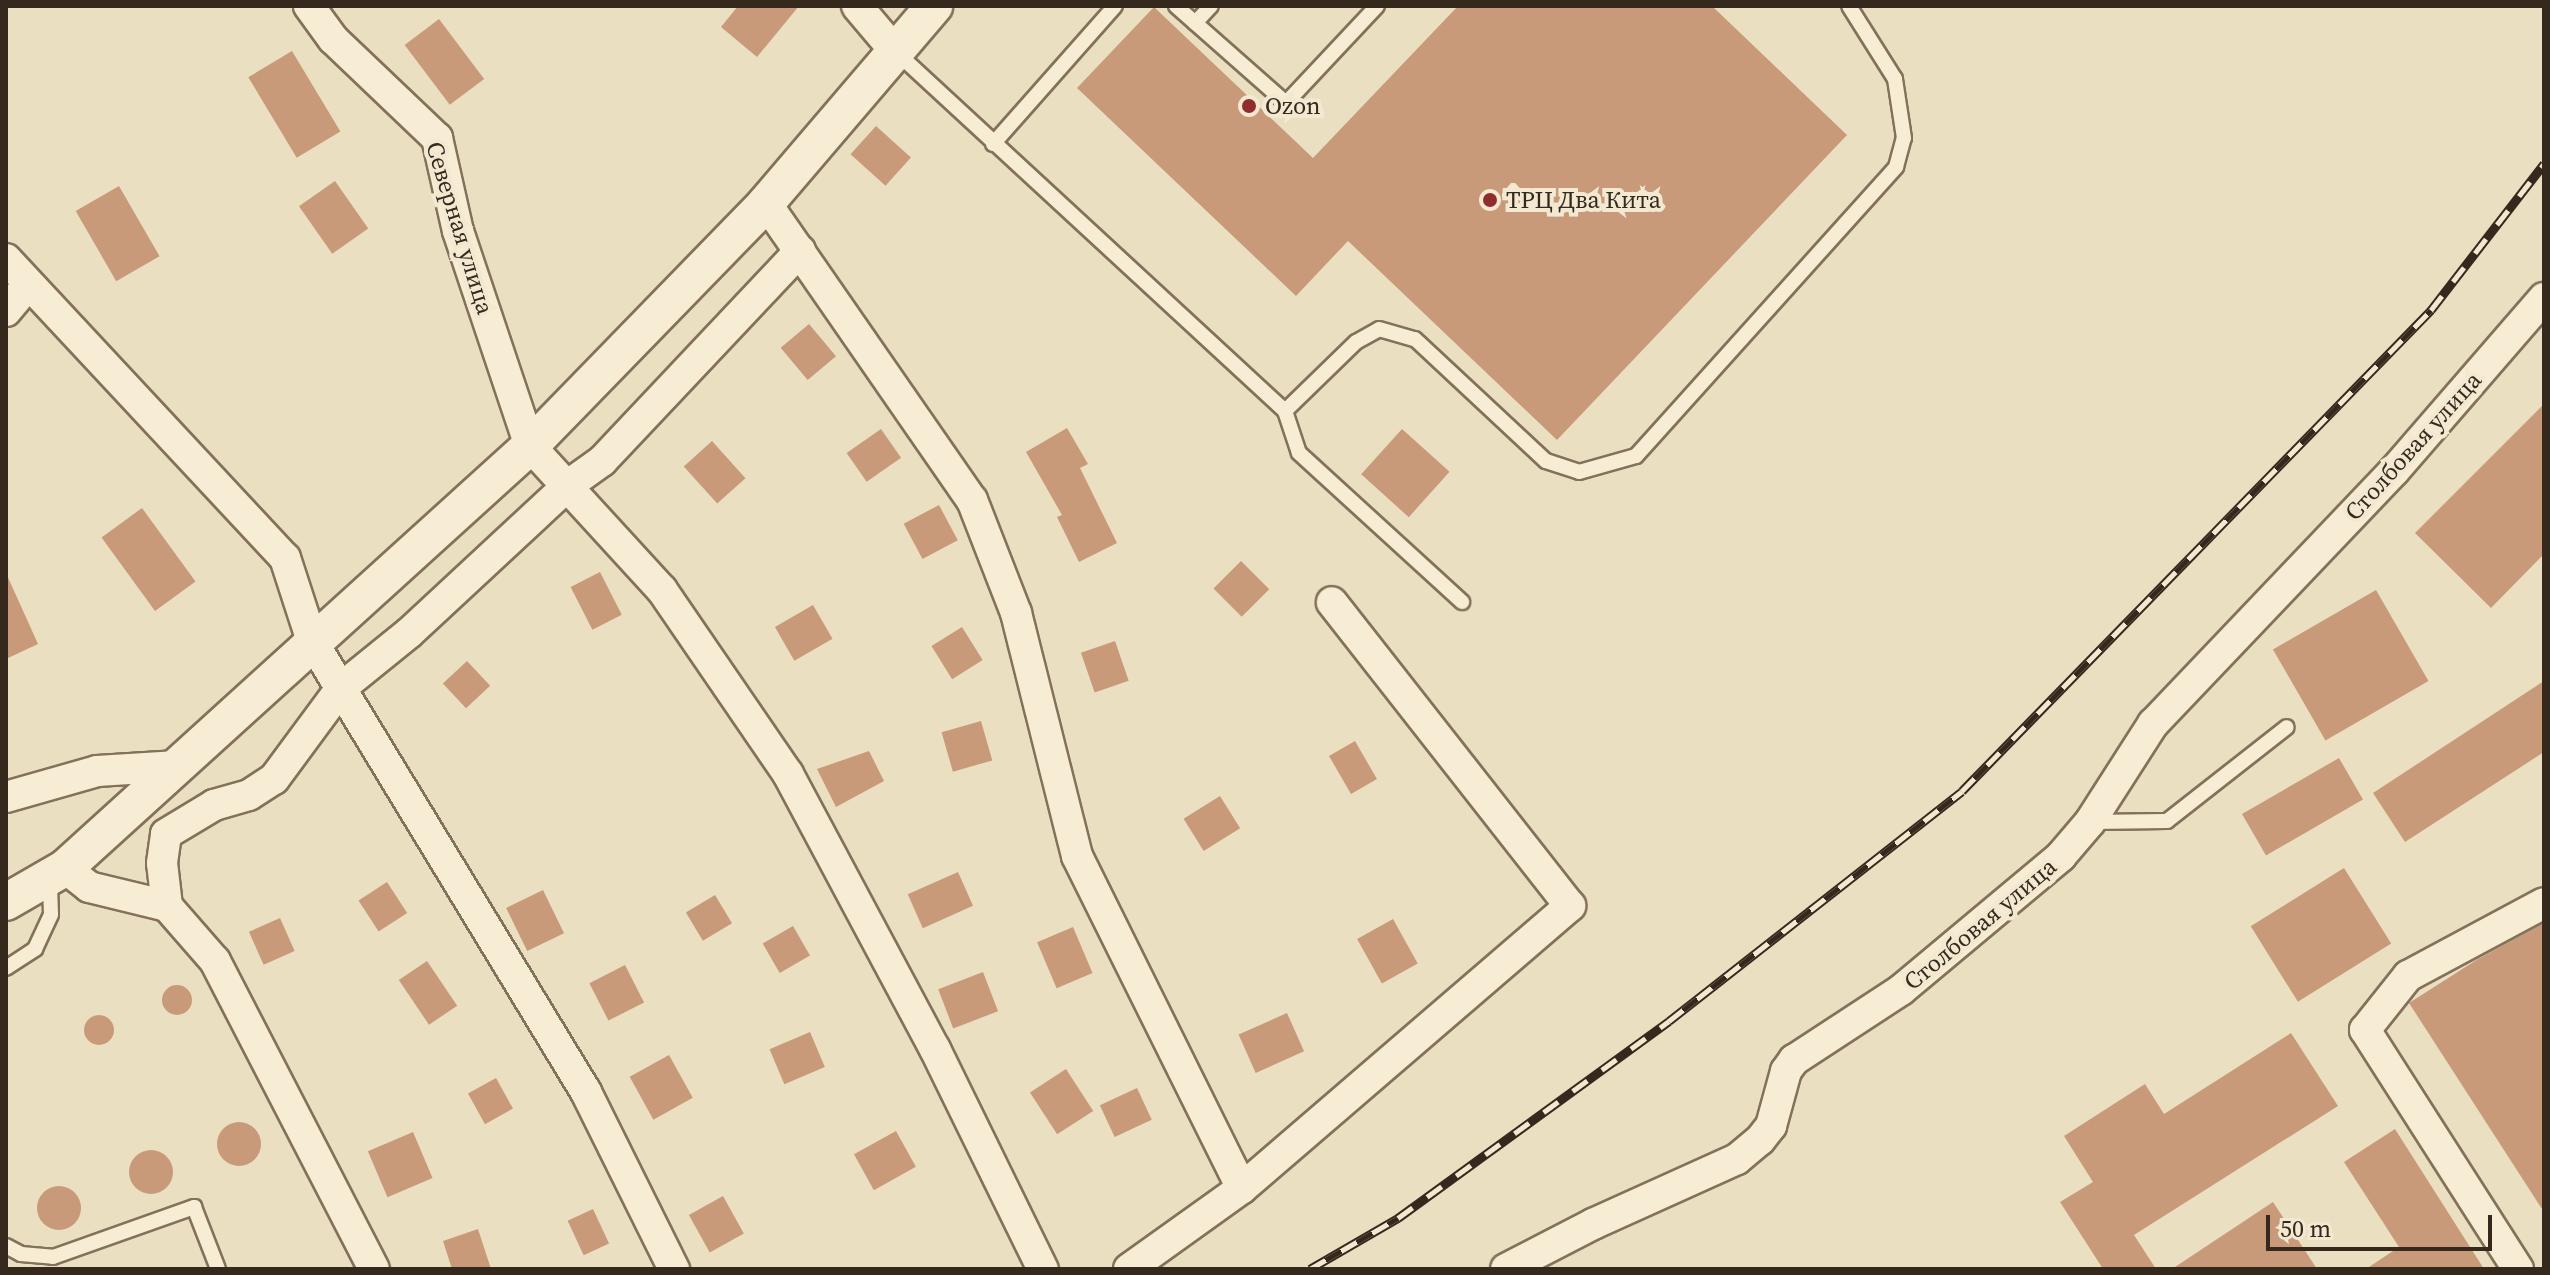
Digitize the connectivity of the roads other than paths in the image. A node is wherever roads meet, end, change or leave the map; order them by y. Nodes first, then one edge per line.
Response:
1 (309, 6) edge
2 (857, 6) edge
3 (934, 6) edge
4 (1115, 6) edge
5 (1176, 6) edge
6 (1211, 6) edge
7 (1377, 6) edge
8 (1849, 6) edge
9 (1195, 23) junction
10 (895, 51) junction
11 (993, 144) junction
12 (766, 203) junction
13 (800, 251) junction
14 (6, 259) edge
15 (29, 284) junction
16 (2544, 298) edge
17 (6, 311) edge
18 (1285, 411) junction
19 (530, 446) junction
20 (567, 486) junction
21 (1332, 602) dead end
22 (1462, 602) dead end
23 (312, 641) junction
24 (341, 688) junction
25 (2287, 727) dead end
26 (178, 766) junction
27 (6, 797) edge
28 (2090, 822) junction
29 (58, 873) junction
30 (6, 902) edge
31 (2544, 903) edge
32 (167, 906) junction
33 (6, 968) edge
34 (1242, 1188) junction
35 (6, 1246) edge
36 (218, 1269) edge
37 (374, 1269) edge
38 (674, 1269) edge
39 (1043, 1269) edge
40 (1129, 1269) edge
41 (1506, 1269) edge
42 (2518, 1269) edge

1 - 19 street, Северная улица
2 - 10 street
3 - 10 street
4 - 11 lane
5 - 9 lane
6 - 9 lane
7 - 9 lane
8 - 18 lane
10 - 11 lane
10 - 12 street
11 - 18 lane
12 - 13 street
12 - 19 street
13 - 20 street
13 - 34 street
14 - 15 street
15 - 17 street
15 - 23 street
16 - 28 street, Столбовая улица
18 - 22 lane
19 - 20 street
19 - 23 street
20 - 24 street
20 - 39 street
21 - 34 street
23 - 24 street
23 - 26 street
24 - 32 street
24 - 38 street
25 - 28 lane
26 - 27 street
26 - 29 street
28 - 41 street, Столбовая улица
29 - 30 street
29 - 32 street
29 - 33 lane
31 - 42 street
32 - 37 street
34 - 40 street
35 - 36 lane

